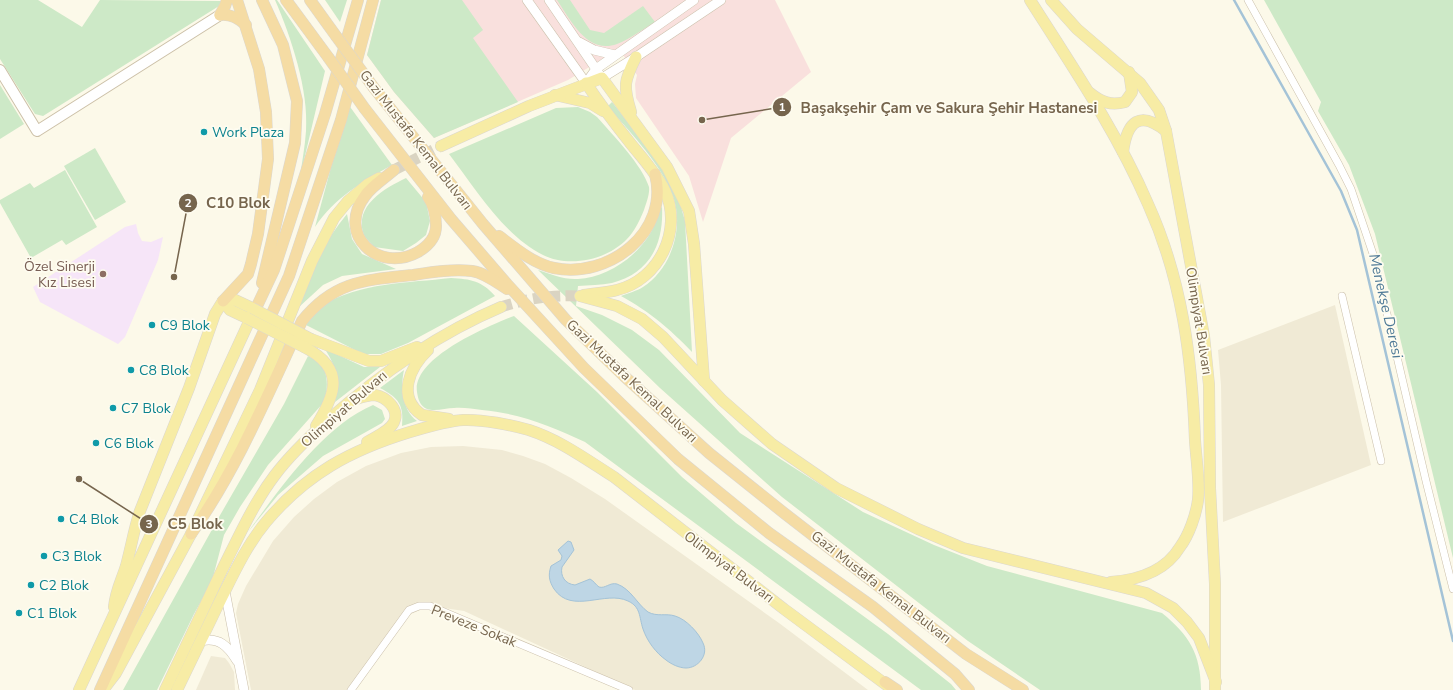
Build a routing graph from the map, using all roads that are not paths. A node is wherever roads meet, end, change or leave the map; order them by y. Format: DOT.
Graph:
graph roads {
  1 [pos="227,0"];
  2 [pos="237,0"];
  3 [pos="262,0"];
  4 [pos="286,0"];
  5 [pos="310,0"];
  6 [pos="358,0"];
  7 [pos="373,0"];
  8 [pos="527,0"];
  9 [pos="549,0"];
  10 [pos="694,0"];
  11 [pos="721,0"];
  12 [pos="1030,0"];
  13 [pos="1051,0"];
  14 [pos="1248,0"];
  15 [pos="220,15"];
  16 [pos="246,25"];
  17 [pos="578,42"];
  18 [pos="615,55"];
  19 [pos="636,57"];
  20 [pos="0,70"];
  21 [pos="1128,71"];
  22 [pos="599,73"];
  23 [pos="586,83"];
  24 [pos="1087,90"];
  25 [pos="555,95"];
  26 [pos="606,112"];
  27 [pos="633,120"];
  28 [pos="1166,131"];
  29 [pos="441,146"];
  30 [pos="1123,152"];
  31 [pos="402,158"];
  32 [pos="394,170"];
  33 [pos="655,174"];
  34 [pos="483,224"];
  35 [pos="1342,296"];
  36 [pos="521,298"];
  37 [pos="223,301"];
  38 [pos="501,307"];
  39 [pos="252,310"];
  40 [pos="444,336"];
  41 [pos="308,343"];
  42 [pos="704,381"];
  43 [pos="348,402"];
  44 [pos="463,420"];
  45 [pos="310,436"];
  46 [pos="348,455"];
  47 [pos="1381,462"];
  48 [pos="190,534"];
  49 [pos="1101,584"];
  50 [pos="1453,589"];
  51 [pos="225,591"];
  52 [pos="113,616"];
  53 [pos="201,641"];
  54 [pos="238,664"];
  55 [pos="889,686"];
  56 [pos="1216,686"];
  57 [pos="79,690"];
  58 [pos="100,690"];
  59 [pos="103,690"];
  60 [pos="165,690"];
  61 [pos="177,690"];
  62 [pos="244,690"];
  63 [pos="351,690"];
  64 [pos="629,690"];
  65 [pos="897,690"];
  66 [pos="969,690"];
  67 [pos="1023,690"];
  1 -- 15 [label="highway"];
  2 -- 16 [label="highway"];
  3 -- 39 [label="highway"];
  4 -- 31 [label="highway, Gazi Mustafa Kemal Bulvarı, bridge"];
  5 -- 34 [label="highway, Gazi Mustafa Kemal Bulvarı, bridge"];
  6 -- 39 [label="highway"];
  7 -- 58 [label="highway"];
  8 -- 23 [label="street"];
  9 -- 17 [label="street"];
  10 -- 18 [label="street"];
  11 -- 19 [label="street"];
  12 -- 24 [label="main road"];
  13 -- 21 [label="main road, Olimpiyat Bulvarı"];
  14 -- 50 [label="street"];
  15 -- 16 [label="highway"];
  15 -- 20 [label="main road"];
  16 -- 37 [label="highway"];
  17 -- 18 [label="street"];
  17 -- 22 [label="street"];
  18 -- 22 [label="street"];
  19 -- 22 [label="street"];
  19 -- 27 [label="main road"];
  21 -- 24 [label="main road"];
  21 -- 28 [label="main road, Olimpiyat Bulvarı"];
  22 -- 23 [label="main road"];
  22 -- 27 [label="main road"];
  23 -- 25 [label="main road"];
  23 -- 26 [label="main road"];
  24 -- 30 [label="main road"];
  25 -- 26 [label="main road"];
  25 -- 29 [label="main road"];
  26 -- 33 [label="main road"];
  27 -- 42 [label="main road"];
  28 -- 30 [label="main road"];
  28 -- 56 [label="main road, Olimpiyat Bulvarı"];
  30 -- 49 [label="main road"];
  31 -- 32 [label="highway"];
  31 -- 36 [label="highway, Gazi Mustafa Kemal Bulvarı"];
  32 -- 48 [label="main road"];
  33 -- 34 [label="highway"];
  33 -- 42 [label="main road"];
  34 -- 67 [label="highway, Gazi Mustafa Kemal Bulvarı"];
  35 -- 47 [label="street"];
  36 -- 48 [label="highway"];
  36 -- 66 [label="highway, Gazi Mustafa Kemal Bulvarı"];
  37 -- 39 [label="main road"];
  37 -- 52 [label="main road"];
  38 -- 40 [label="main road, Olimpiyat Bulvarı"];
  39 -- 41 [label="main road, bridge"];
  39 -- 52 [label="main road"];
  40 -- 41 [label="main road"];
  40 -- 43 [label="main road, Olimpiyat Bulvarı"];
  40 -- 44 [label="main road, Olimpiyat Bulvarı"];
  41 -- 45 [label="main road"];
  42 -- 49 [label="main road"];
  43 -- 45 [label="main road, Olimpiyat Bulvarı"];
  43 -- 46 [label="main road"];
  44 -- 46 [label="main road"];
  44 -- 55 [label="main road, Olimpiyat Bulvarı"];
  45 -- 60 [label="main road, Olimpiyat Bulvarı"];
  46 -- 51 [label="main road"];
  48 -- 59 [label="main road"];
  49 -- 56 [label="main road"];
  51 -- 53 [label="main road"];
  51 -- 54 [label="street"];
  52 -- 57 [label="main road"];
  53 -- 54 [label="street"];
  53 -- 61 [label="main road"];
  54 -- 62 [label="street"];
  55 -- 65 [label="highway"];
  63 -- 64 [label="street, Preveze Sokak"];
}
